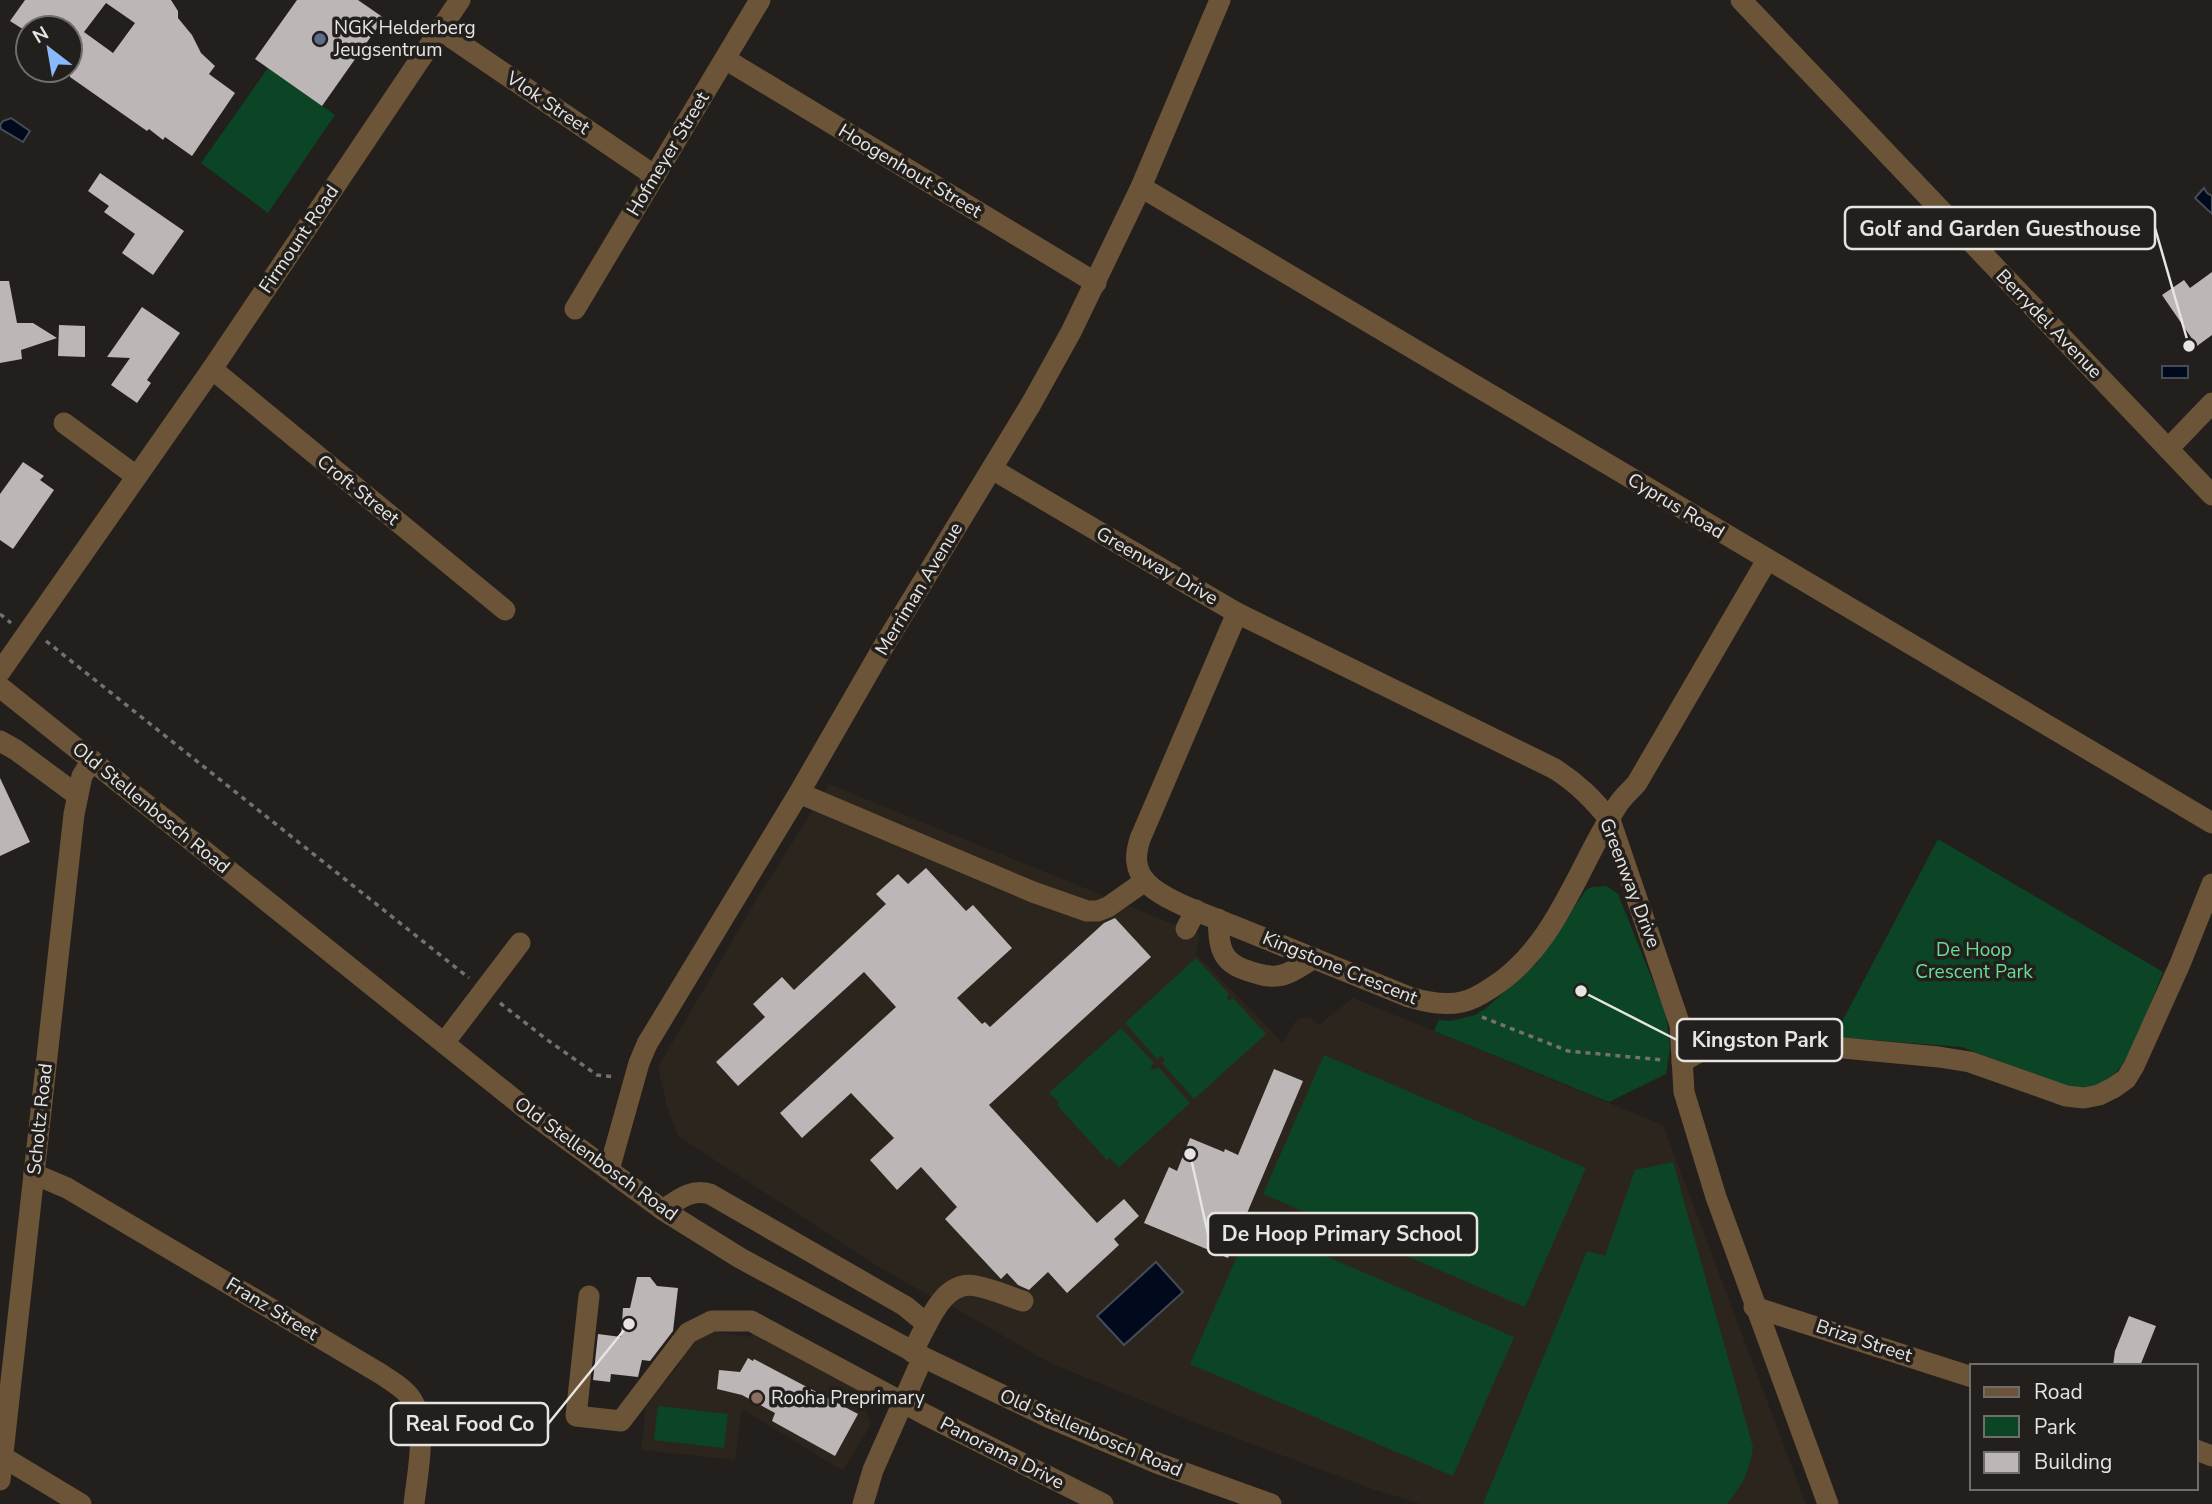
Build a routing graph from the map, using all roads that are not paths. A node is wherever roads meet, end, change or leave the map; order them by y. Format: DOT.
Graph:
graph roads {
  1 [pos="460,0"];
  2 [pos="760,0"];
  3 [pos="1220,0"];
  4 [pos="1741,0"];
  5 [pos="441,28"];
  6 [pos="724,59"];
  7 [pos="655,176"];
  8 [pos="1141,187"];
  9 [pos="1096,283"];
  10 [pos="575,309"];
  11 [pos="212,369"];
  12 [pos="2212,403"];
  13 [pos="64,423"];
  14 [pos="2168,449"];
  15 [pos="992,469"];
  16 [pos="136,476"];
  17 [pos="2212,495"];
  18 [pos="1767,560"];
  19 [pos="505,610"];
  20 [pos="1237,613"];
  21 [pos="0,672"];
  22 [pos="0,687"];
  23 [pos="0,741"];
  24 [pos="92,760"];
  25 [pos="799,793"];
  26 [pos="77,795"];
  27 [pos="1610,820"];
  28 [pos="2212,823"];
  29 [pos="1145,881"];
  30 [pos="2212,884"];
  31 [pos="1218,919"];
  32 [pos="520,943"];
  33 [pos="1314,958"];
  34 [pos="444,1043"];
  35 [pos="1682,1062"];
  36 [pos="609,1170"];
  37 [pos="34,1174"];
  38 [pos="663,1210"];
  39 [pos="589,1296"];
  40 [pos="1023,1301"];
  41 [pos="1754,1307"];
  42 [pos="927,1324"];
  43 [pos="918,1354"];
  44 [pos="1970,1376"];
  45 [pos="903,1403"];
  46 [pos="4,1413"];
  47 [pos="3,1457"];
  48 [pos="0,1480"];
  49 [pos="81,1504"];
  50 [pos="414,1504"];
  51 [pos="863,1504"];
  52 [pos="1103,1504"];
  53 [pos="1271,1504"];
  54 [pos="1828,1504"];
  1 -- 5 [label="street, Firmount Road"];
  2 -- 6 [label="street, Hofmeyer Street"];
  3 -- 8 [label="street, Merriman Avenue"];
  4 -- 14 [label="street, Berrydel Avenue"];
  5 -- 7 [label="street, Vlok Street"];
  5 -- 11 [label="street, Firmount Road"];
  6 -- 7 [label="street, Hofmeyer Street"];
  6 -- 9 [label="street, Hoogenhout Street"];
  7 -- 10 [label="street, Hofmeyer Street"];
  8 -- 9 [label="street, Merriman Avenue"];
  8 -- 18 [label="street, Cyprus Road"];
  9 -- 15 [label="street, Merriman Avenue"];
  11 -- 16 [label="street, Firmount Road"];
  11 -- 19 [label="street, Croft Street"];
  12 -- 14 [label="street"];
  13 -- 16 [label="street"];
  14 -- 17 [label="street, Berrydel Avenue"];
  15 -- 20 [label="street, Greenway Drive"];
  15 -- 25 [label="street, Merriman Avenue"];
  16 -- 21 [label="street, Firmount Road"];
  18 -- 27 [label="street, Kingstone Crescent"];
  18 -- 28 [label="street, Cyprus Road"];
  20 -- 27 [label="street, Greenway Drive"];
  20 -- 29 [label="street"];
  22 -- 24 [label="street, Old Stellenbosch Road"];
  23 -- 26 [label="street"];
  24 -- 26 [label="street, Scholtz Road"];
  24 -- 34 [label="street, Old Stellenbosch Road"];
  25 -- 29 [label="street"];
  25 -- 36 [label="street, Merriman Avenue"];
  26 -- 37 [label="street, Scholtz Road"];
  27 -- 33 [label="street, Kingstone Crescent"];
  27 -- 35 [label="street, Greenway Drive"];
  29 -- 31 [label="street, Kingstone Crescent"];
  30 -- 35 [label="street"];
  31 -- 33 [label="street, Kingstone Crescent"];
  31 -- 33 [label="street"];
  32 -- 34 [label="street"];
  34 -- 36 [label="street, Old Stellenbosch Road"];
  35 -- 41 [label="street, Greenway Drive"];
  36 -- 38 [label="street, Old Stellenbosch Road"];
  37 -- 46 [label="street, Scholtz Road"];
  37 -- 50 [label="street, Franz Street"];
  38 -- 42 [label="street"];
  38 -- 43 [label="street, Old Stellenbosch Road"];
  39 -- 45 [label="street, Panorama Drive"];
  40 -- 42 [label="street"];
  41 -- 44 [label="street, Briza Street"];
  41 -- 54 [label="street, Greenway Drive"];
  42 -- 43 [label="street"];
  43 -- 45 [label="street"];
  43 -- 53 [label="street, Old Stellenbosch Road"];
  45 -- 51 [label="street"];
  45 -- 52 [label="street, Panorama Drive"];
  46 -- 47 [label="street, Scholtz Road"];
  47 -- 48 [label="street, Scholtz Road"];
  47 -- 49 [label="street"];
}
